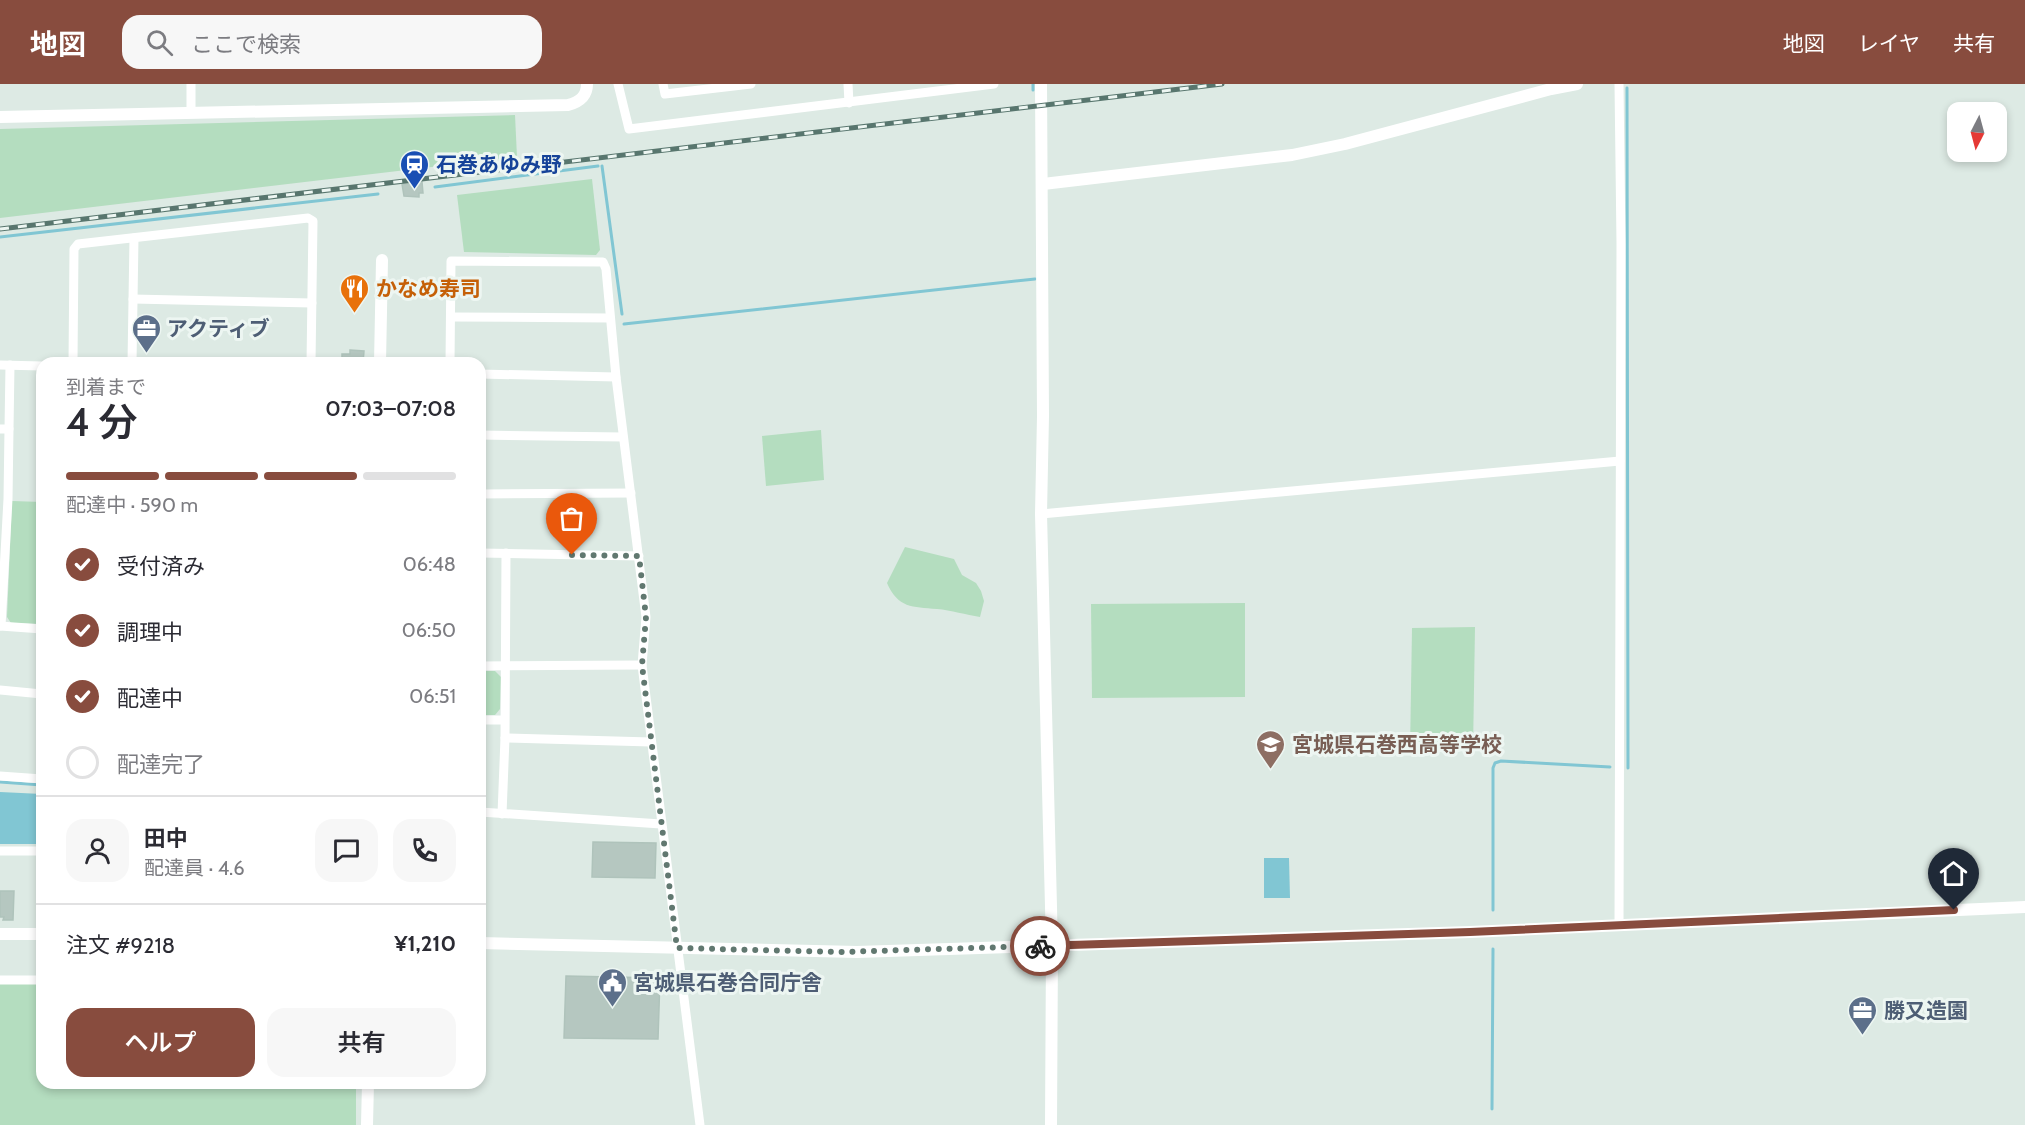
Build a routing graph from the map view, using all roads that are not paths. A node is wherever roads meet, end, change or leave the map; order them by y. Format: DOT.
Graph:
graph roads {
  1 [pos="191,84"];
  2 [pos="587,84"];
  3 [pos="618,84"];
  4 [pos="663,84"];
  5 [pos="751,84"];
  6 [pos="848,84"];
  7 [pos="896,84"];
  8 [pos="994,84"];
  9 [pos="1041,84"];
  10 [pos="1577,84"];
  11 [pos="1618,84"];
  12 [pos="706,86"];
  13 [pos="943,86"];
  14 [pos="896,95"];
  15 [pos="849,103"];
  16 [pos="191,113"];
  17 [pos="0,117"];
  18 [pos="1043,184"];
  19 [pos="134,238"];
  20 [pos="382,260"];
  21 [pos="133,299"];
  22 [pos="312,303"];
  23 [pos="451,316"];
  24 [pos="610,318"];
  25 [pos="73,357"];
  26 [pos="132,357"];
  27 [pos="311,357"];
  28 [pos="380,357"];
  29 [pos="450,357"];
  30 [pos="5,365"];
  31 [pos="36,366"];
  32 [pos="486,374"];
  33 [pos="616,377"];
  34 [pos="4,429"];
  35 [pos="486,435"];
  36 [pos="623,437"];
  37 [pos="1620,461"];
  38 [pos="4,481"];
  39 [pos="631,493"];
  40 [pos="486,494"];
  41 [pos="1041,514"];
  42 [pos="486,553"];
  43 [pos="506,553"];
  44 [pos="639,556"];
  45 [pos="0,626"];
  46 [pos="36,629"];
  47 [pos="642,665"];
  48 [pos="486,666"];
  49 [pos="505,666"];
  50 [pos="0,690"];
  51 [pos="36,693"];
  52 [pos="486,720"];
  53 [pos="504,720"];
  54 [pos="505,738"];
  55 [pos="651,742"];
  56 [pos="0,776"];
  57 [pos="36,779"];
  58 [pos="486,813"];
  59 [pos="502,814"];
  60 [pos="661,824"];
  61 [pos="0,851"];
  62 [pos="36,851"];
  63 [pos="2025,907"];
  64 [pos="1619,925"];
  65 [pos="0,934"];
  66 [pos="36,934"];
  67 [pos="486,943"];
  68 [pos="1052,946"];
  69 [pos="677,948"];
  70 [pos="0,980"];
  71 [pos="36,980"];
  72 [pos="368,1089"];
  73 [pos="367,1125"];
  74 [pos="700,1125"];
  75 [pos="1051,1125"];
  1 -- 16 [label="street"];
  2 -- 16 [label="street"];
  3 -- 15 [label="street"];
  4 -- 12 [label="street"];
  5 -- 12 [label="street"];
  6 -- 15 [label="street"];
  7 -- 14 [label="street"];
  8 -- 13 [label="street"];
  9 -- 18 [label="street"];
  10 -- 18 [label="street"];
  11 -- 37 [label="street"];
  13 -- 14 [label="street"];
  14 -- 15 [label="street"];
  16 -- 17 [label="street"];
  18 -- 41 [label="street"];
  19 -- 21 [label="street"];
  19 -- 22 [label="street"];
  19 -- 25 [label="street"];
  20 -- 28 [label="street"];
  21 -- 22 [label="street"];
  21 -- 26 [label="street"];
  22 -- 27 [label="street"];
  23 -- 24 [label="street"];
  23 -- 24 [label="street"];
  23 -- 29 [label="street"];
  24 -- 33 [label="street"];
  30 -- 31 [label="street"];
  30 -- 34 [label="street"];
  32 -- 33 [label="street"];
  33 -- 36 [label="street"];
  34 -- 38 [label="street"];
  35 -- 36 [label="street"];
  36 -- 39 [label="street"];
  37 -- 41 [label="street"];
  37 -- 64 [label="street"];
  38 -- 45 [label="street"];
  39 -- 40 [label="street"];
  39 -- 44 [label="street"];
  41 -- 68 [label="street"];
  42 -- 43 [label="street"];
  43 -- 44 [label="street"];
  43 -- 49 [label="street"];
  44 -- 47 [label="street"];
  45 -- 46 [label="street"];
  47 -- 49 [label="street"];
  47 -- 55 [label="street"];
  48 -- 49 [label="street"];
  49 -- 53 [label="street"];
  50 -- 51 [label="street"];
  52 -- 53 [label="street"];
  53 -- 54 [label="street"];
  54 -- 55 [label="street"];
  54 -- 59 [label="street"];
  55 -- 60 [label="street"];
  56 -- 57 [label="street"];
  58 -- 59 [label="street"];
  59 -- 60 [label="street"];
  60 -- 69 [label="street"];
  61 -- 62 [label="street"];
  63 -- 64 [label="street"];
  64 -- 68 [label="street"];
  65 -- 66 [label="street"];
  67 -- 69 [label="street"];
  68 -- 69 [label="street"];
  68 -- 75 [label="street"];
  69 -- 74 [label="street"];
  70 -- 71 [label="street"];
  72 -- 73 [label="street"];
}
